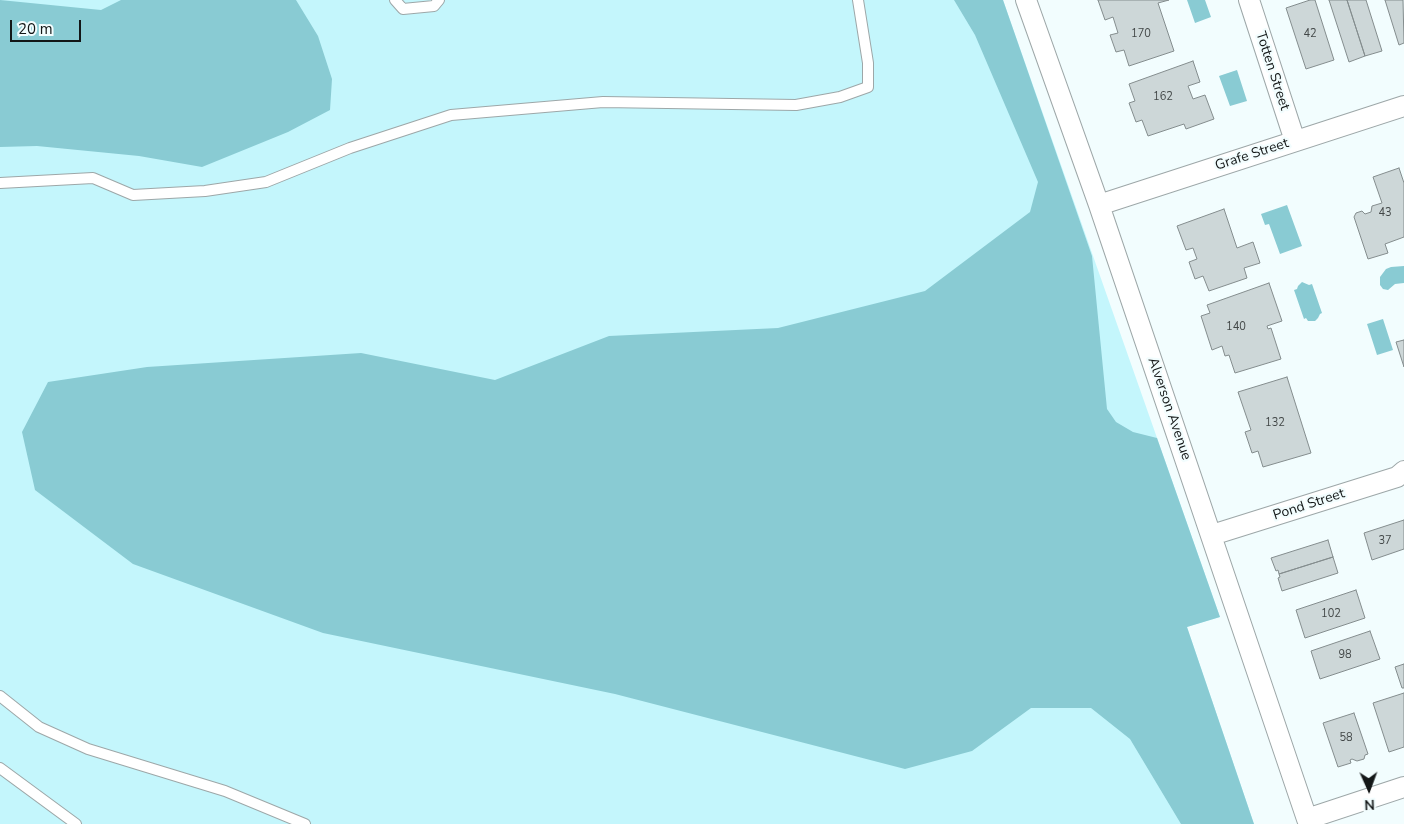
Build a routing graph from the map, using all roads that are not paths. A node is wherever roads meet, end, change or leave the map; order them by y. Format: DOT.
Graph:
graph roads {
  1 [pos="395,0"];
  2 [pos="439,0"];
  3 [pos="858,0"];
  4 [pos="1026,0"];
  5 [pos="1250,0"];
  6 [pos="1404,106"];
  7 [pos="1295,141"];
  8 [pos="0,183"];
  9 [pos="1099,205"];
  10 [pos="1404,471"];
  11 [pos="1212,535"];
  12 [pos="0,696"];
  13 [pos="0,768"];
  14 [pos="1404,787"];
  15 [pos="76,824"];
  16 [pos="305,824"];
  1 -- 2 [label="lane"];
  3 -- 8 [label="lane"];
  4 -- 9 [label="street, Alverson Avenue"];
  5 -- 7 [label="street, Totten Street"];
  6 -- 7 [label="street, Grafe Street"];
  7 -- 9 [label="street, Grafe Street"];
  9 -- 11 [label="street, Alverson Avenue"];
  10 -- 11 [label="street, Pond Street"];
  11 -- 14 [label="street, Alverson Avenue"];
  12 -- 16 [label="lane"];
  13 -- 15 [label="lane"];
}
